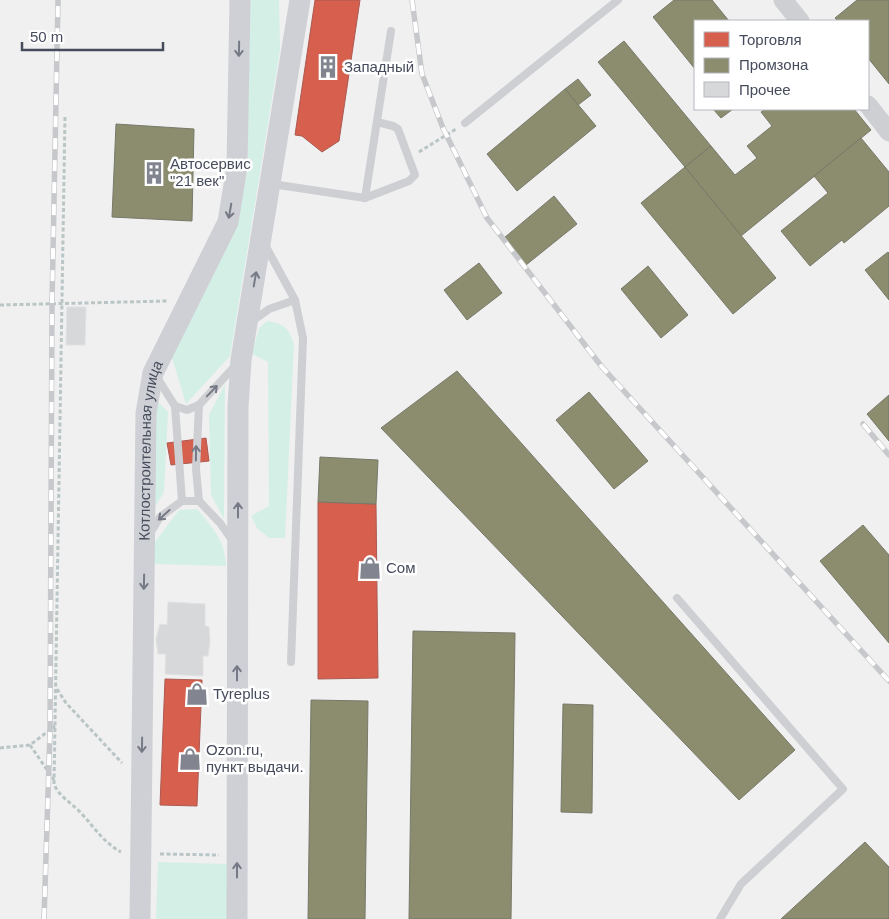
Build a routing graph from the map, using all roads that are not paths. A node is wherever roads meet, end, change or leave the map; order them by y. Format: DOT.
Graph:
graph roads {
  1 [pos="240,0"];
  2 [pos="300,0"];
  3 [pos="618,0"];
  4 [pos="782,0"];
  5 [pos="799,20"];
  6 [pos="391,32"];
  7 [pos="869,106"];
  8 [pos="377,122"];
  9 [pos="465,123"];
  10 [pos="889,132"];
  11 [pos="270,183"];
  12 [pos="365,198"];
  13 [pos="261,239"];
  14 [pos="295,300"];
  15 [pos="247,325"];
  16 [pos="241,360"];
  17 [pos="153,373"];
  18 [pos="199,404"];
  19 [pos="175,406"];
  20 [pos="198,500"];
  21 [pos="182,501"];
  22 [pos="144,542"];
  23 [pos="238,548"];
  24 [pos="677,598"];
  25 [pos="291,662"];
  26 [pos="140,919"];
  27 [pos="236,919"];
  28 [pos="720,919"];
  1 -- 17 [label="main road, Котлостроительная улица, one-way"];
  2 -- 11 [label="main road"];
  3 -- 9 [label="lane"];
  4 -- 5 [label="street"];
  6 -- 8 [label="lane"];
  7 -- 10 [label="street"];
  8 -- 12 [label="lane"];
  8 -- 12 [label="lane"];
  11 -- 12 [label="lane"];
  11 -- 13 [label="main road"];
  13 -- 14 [label="lane"];
  15 -- 13 [label="main road, one-way"];
  14 -- 15 [label="lane"];
  14 -- 25 [label="lane"];
  15 -- 16 [label="main road"];
  18 -- 16 [label="lane, one-way"];
  23 -- 16 [label="main road, one-way"];
  17 -- 19 [label="lane"];
  17 -- 22 [label="main road, Котлостроительная улица"];
  18 -- 19 [label="lane"];
  20 -- 18 [label="lane, one-way"];
  19 -- 21 [label="lane"];
  20 -- 21 [label="lane"];
  20 -- 23 [label="lane"];
  21 -- 22 [label="lane, one-way"];
  22 -- 26 [label="main road, Котлостроительная улица, one-way"];
  27 -- 23 [label="main road, one-way"];
  24 -- 28 [label="lane"];
}
